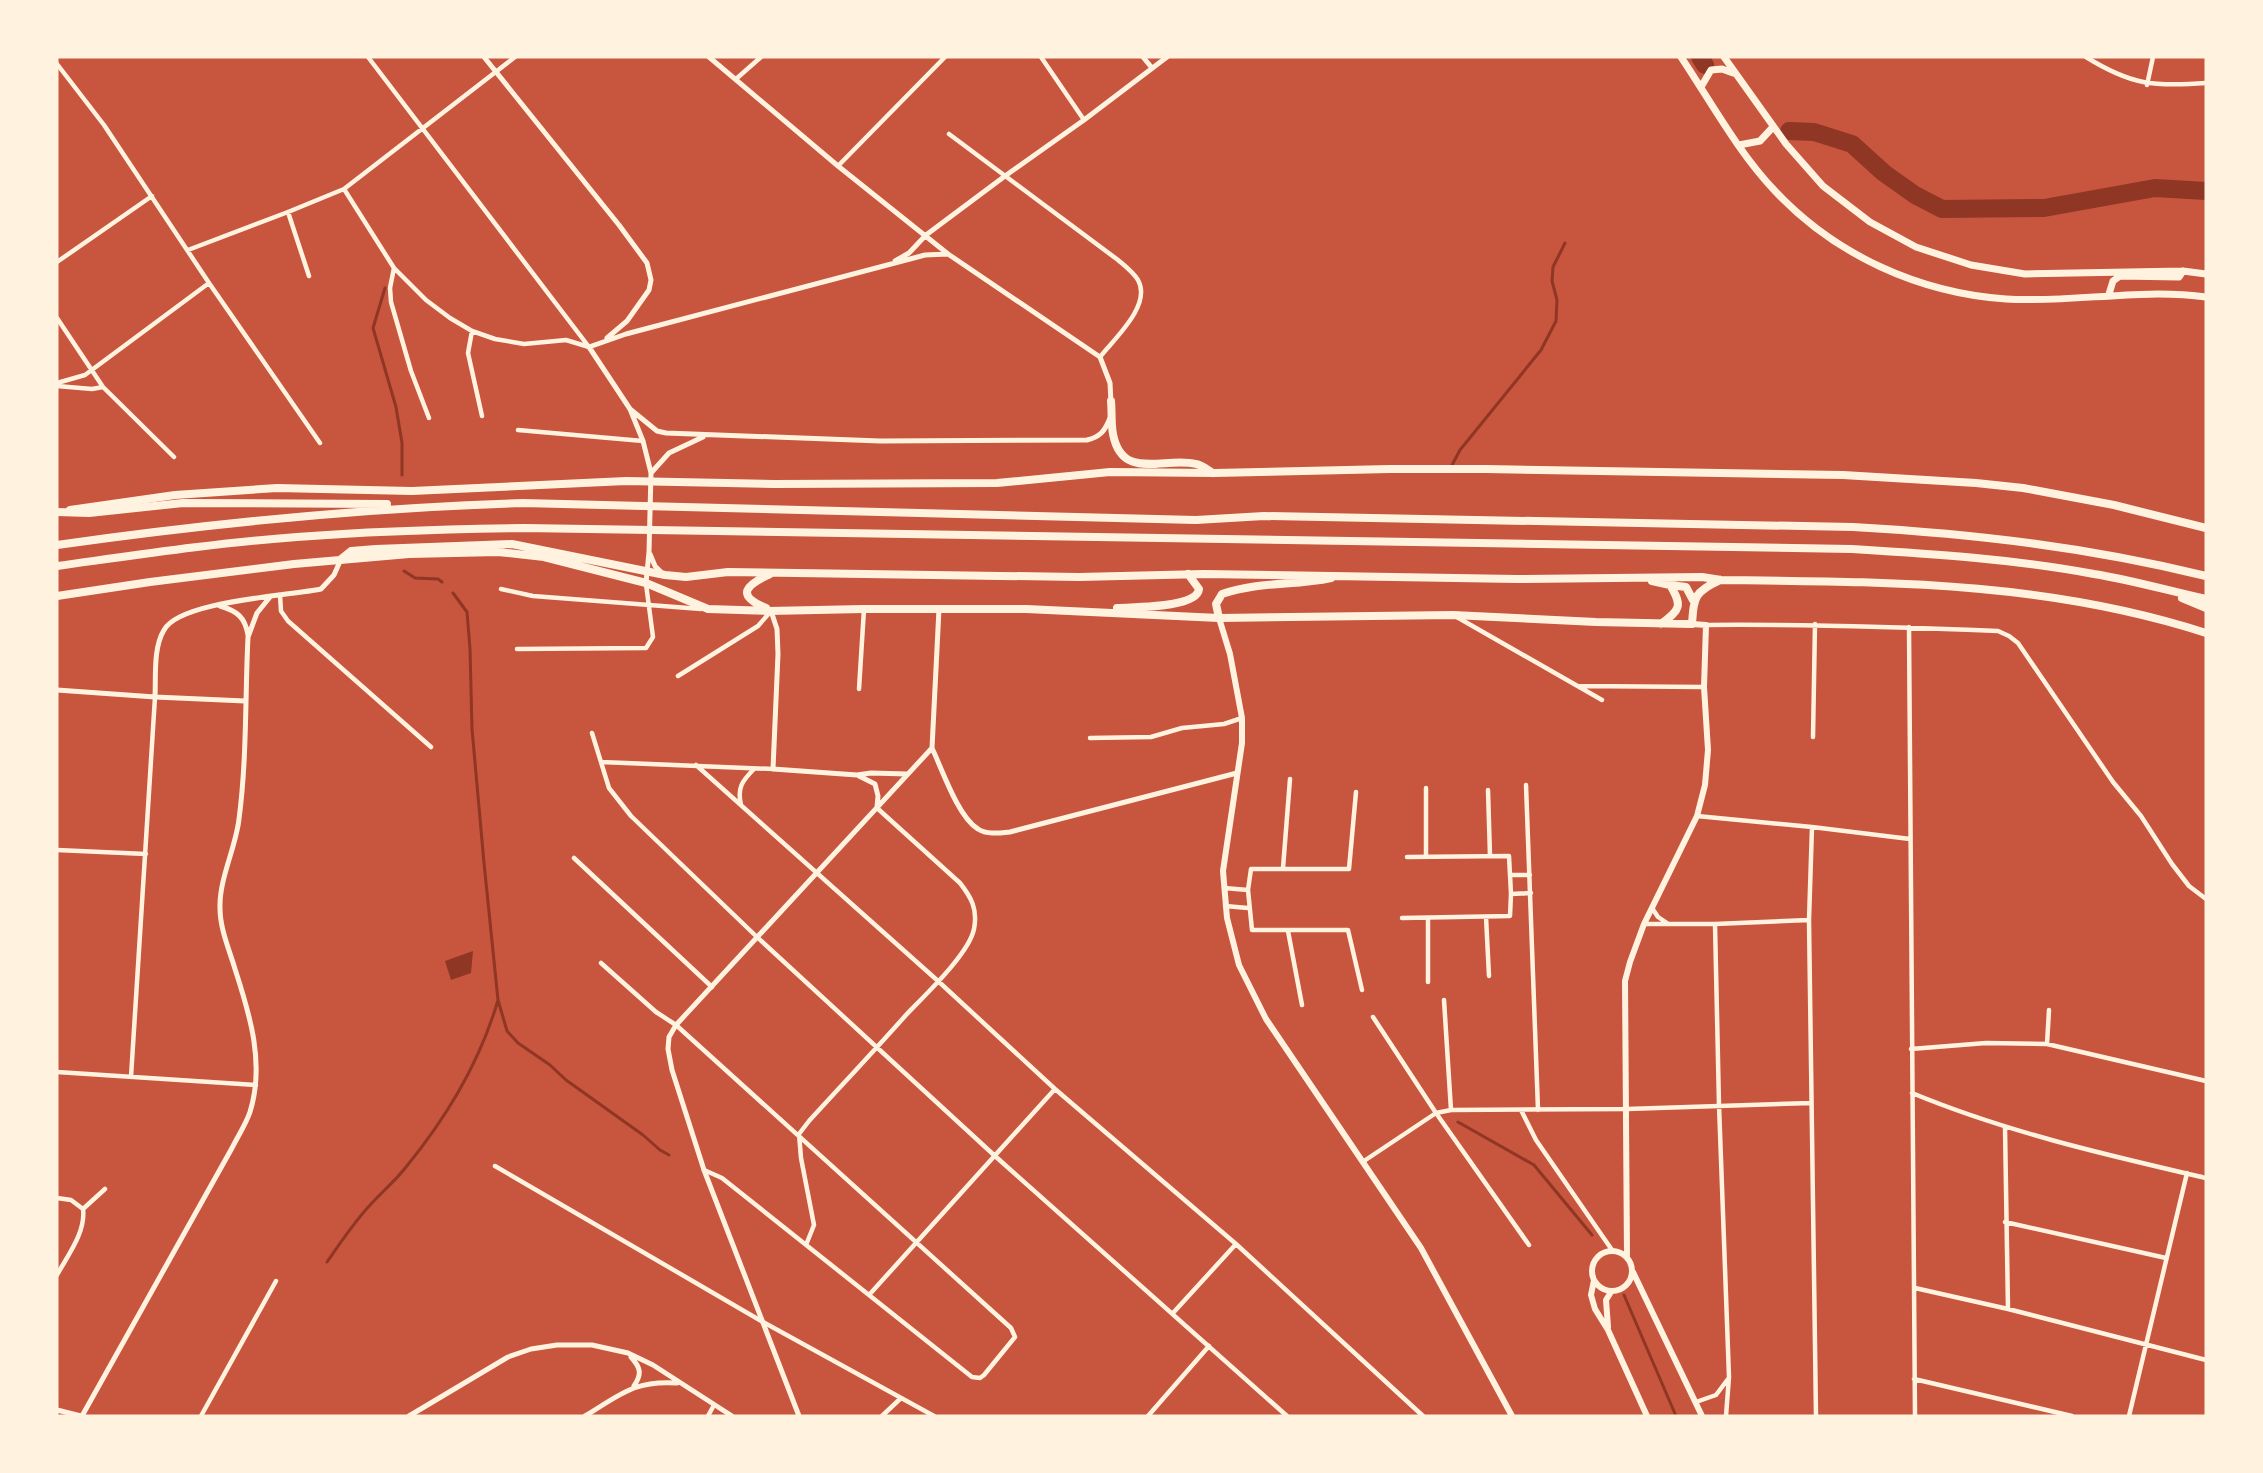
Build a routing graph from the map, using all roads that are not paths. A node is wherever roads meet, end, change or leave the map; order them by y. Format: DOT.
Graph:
graph roads {
  1 [pos="368,57"];
  2 [pos="484,57"];
  3 [pos="515,57"];
  4 [pos="709,57"];
  5 [pos="761,57"];
  6 [pos="945,57"];
  7 [pos="1041,57"];
  8 [pos="1143,57"];
  9 [pos="1167,57"];
  10 [pos="1681,57"];
  11 [pos="1724,57"];
  12 [pos="2086,57"];
  13 [pos="2153,57"];
  14 [pos="57,64"];
  15 [pos="1152,68"];
  16 [pos="496,72"];
  17 [pos="1735,74"];
  18 [pos="736,79"];
  19 [pos="2206,83"];
  20 [pos="2147,85"];
  21 [pos="1701,87"];
  22 [pos="1084,120"];
  23 [pos="1773,127"];
  24 [pos="423,128"];
  25 [pos="949,134"];
  26 [pos="1739,145"];
  27 [pos="838,166"];
  28 [pos="1005,176"];
  29 [pos="344,189"];
  30 [pos="152,196"];
  31 [pos="288,212"];
  32 [pos="926,235"];
  33 [pos="188,250"];
  34 [pos="948,254"];
  35 [pos="57,262"];
  36 [pos="890,265"];
  37 [pos="394,268"];
  38 [pos="2184,271"];
  39 [pos="2206,274"];
  40 [pos="309,276"];
  41 [pos="209,283"];
  42 [pos="2109,294"];
  43 [pos="2206,297"];
  44 [pos="57,318"];
  45 [pos="472,331"];
  46 [pos="605,340"];
  47 [pos="589,347"];
  48 [pos="1100,357"];
  49 [pos="92,369"];
  50 [pos="57,385"];
  51 [pos="103,387"];
  52 [pos="1111,401"];
  53 [pos="630,409"];
  54 [pos="482,416"];
  55 [pos="429,418"];
  56 [pos="518,430"];
  57 [pos="707,436"];
  58 [pos="642,441"];
  59 [pos="320,443"];
  60 [pos="174,457"];
  61 [pos="1214,473"];
  62 [pos="651,474"];
  63 [pos="426,506"];
  64 [pos="57,512"];
  65 [pos="2206,530"];
  66 [pos="57,545"];
  67 [pos="649,552"];
  68 [pos="341,559"];
  69 [pos="57,566"];
  70 [pos="646,572"];
  71 [pos="771,574"];
  72 [pos="1188,574"];
  73 [pos="664,575"];
  74 [pos="2206,576"];
  75 [pos="1338,577"];
  76 [pos="1627,578"];
  77 [pos="1721,580"];
  78 [pos="646,583"];
  79 [pos="1670,585"];
  80 [pos="501,589"];
  81 [pos="2159,589"];
  82 [pos="280,595"];
  83 [pos="57,597"];
  84 [pos="270,597"];
  85 [pos="2206,599"];
  86 [pos="1694,600"];
  87 [pos="216,605"];
  88 [pos="650,606"];
  89 [pos="2206,608"];
  90 [pos="708,609"];
  91 [pos="864,609"];
  92 [pos="939,609"];
  93 [pos="771,611"];
  94 [pos="1086,611"];
  95 [pos="1453,615"];
  96 [pos="1219,618"];
  97 [pos="1661,624"];
  98 [pos="1692,624"];
  99 [pos="1815,624"];
  100 [pos="1706,625"];
  101 [pos="1909,627"];
  102 [pos="2206,633"];
  103 [pos="248,637"];
  104 [pos="517,649"];
  105 [pos="678,676"];
  106 [pos="1577,686"];
  107 [pos="1704,687"];
  108 [pos="859,689"];
  109 [pos="57,690"];
  110 [pos="155,697"];
  111 [pos="1602,700"];
  112 [pos="245,701"];
  113 [pos="1242,718"];
  114 [pos="592,733"];
  115 [pos="1813,736"];
  116 [pos="1090,738"];
  117 [pos="431,747"];
  118 [pos="932,748"];
  119 [pos="601,762"];
  120 [pos="696,765"];
  121 [pos="754,769"];
  122 [pos="773,769"];
  123 [pos="1237,773"];
  124 [pos="907,774"];
  125 [pos="857,775"];
  126 [pos="1290,779"];
  127 [pos="1526,785"];
  128 [pos="1426,788"];
  129 [pos="1488,790"];
  130 [pos="1356,792"];
  131 [pos="741,805"];
  132 [pos="877,808"];
  133 [pos="1697,816"];
  134 [pos="1812,826"];
  135 [pos="1910,839"];
  136 [pos="57,850"];
  137 [pos="146,854"];
  138 [pos="1426,856"];
  139 [pos="1490,856"];
  140 [pos="1407,857"];
  141 [pos="574,858"];
  142 [pos="1283,868"];
  143 [pos="817,872"];
  144 [pos="1511,875"];
  145 [pos="1530,875"];
  146 [pos="1223,888"];
  147 [pos="1248,890"];
  148 [pos="1531,893"];
  149 [pos="1511,894"];
  150 [pos="2206,899"];
  151 [pos="1225,906"];
  152 [pos="1652,908"];
  153 [pos="1248,909"];
  154 [pos="1486,917"];
  155 [pos="1402,918"];
  156 [pos="1428,918"];
  157 [pos="1809,920"];
  158 [pos="1644,924"];
  159 [pos="1670,924"];
  160 [pos="1716,924"];
  161 [pos="1288,931"];
  162 [pos="758,938"];
  163 [pos="602,963"];
  164 [pos="1489,976"];
  165 [pos="938,981"];
  166 [pos="1428,982"];
  167 [pos="712,987"];
  168 [pos="1362,990"];
  169 [pos="1444,1000"];
  170 [pos="1302,1005"];
  171 [pos="2049,1010"];
  172 [pos="1373,1017"];
  173 [pos="676,1025"];
  174 [pos="2047,1044"];
  175 [pos="877,1047"];
  176 [pos="1911,1049"];
  177 [pos="57,1072"];
  178 [pos="131,1077"];
  179 [pos="2206,1081"];
  180 [pos="256,1085"];
  181 [pos="1055,1089"];
  182 [pos="1912,1093"];
  183 [pos="1811,1103"];
  184 [pos="1719,1105"];
  185 [pos="1627,1109"];
  186 [pos="1451,1110"];
  187 [pos="1521,1110"];
  188 [pos="1538,1110"];
  189 [pos="1436,1113"];
  190 [pos="2005,1127"];
  191 [pos="799,1134"];
  192 [pos="995,1156"];
  193 [pos="1364,1161"];
  194 [pos="495,1166"];
  195 [pos="704,1170"];
  196 [pos="2187,1173"];
  197 [pos="2206,1178"];
  198 [pos="105,1189"];
  199 [pos="57,1198"];
  200 [pos="83,1209"];
  201 [pos="2005,1222"];
  202 [pos="916,1242"];
  203 [pos="1236,1244"];
  204 [pos="806,1245"];
  205 [pos="1530,1245"];
  206 [pos="1612,1250"];
  207 [pos="1627,1256"];
  208 [pos="2166,1258"];
  209 [pos="1633,1272"];
  210 [pos="57,1275"];
  211 [pos="1594,1280"];
  212 [pos="276,1281"];
  213 [pos="1915,1288"];
  214 [pos="1611,1292"];
  215 [pos="869,1295"];
  216 [pos="2007,1310"];
  217 [pos="1173,1313"];
  218 [pos="763,1322"];
  219 [pos="1608,1330"];
  220 [pos="2146,1344"];
  221 [pos="1209,1346"];
  222 [pos="628,1353"];
  223 [pos="2206,1360"];
  224 [pos="1729,1377"];
  225 [pos="1914,1379"];
  226 [pos="678,1383"];
  227 [pos="634,1386"];
  228 [pos="901,1398"];
  229 [pos="1696,1402"];
  230 [pos="714,1405"];
  231 [pos="57,1410"];
  232 [pos="82,1416"];
  233 [pos="201,1416"];
  234 [pos="409,1416"];
  235 [pos="585,1416"];
  236 [pos="708,1416"];
  237 [pos="732,1416"];
  238 [pos="799,1416"];
  239 [pos="882,1416"];
  240 [pos="934,1416"];
  241 [pos="1148,1416"];
  242 [pos="1287,1416"];
  243 [pos="1423,1416"];
  244 [pos="1512,1416"];
  245 [pos="1647,1416"];
  246 [pos="1702,1416"];
  247 [pos="1726,1416"];
  248 [pos="1816,1416"];
  249 [pos="1915,1416"];
  250 [pos="2072,1416"];
  251 [pos="2129,1416"];
  1 -- 24 [label="street"];
  2 -- 16 [label="street"];
  3 -- 16 [label="street"];
  4 -- 18 [label="street"];
  5 -- 18 [label="street"];
  6 -- 27 [label="street"];
  7 -- 22 [label="street"];
  8 -- 15 [label="street"];
  9 -- 15 [label="street"];
  10 -- 21 [label="main road"];
  11 -- 17 [label="main road"];
  12 -- 20 [label="street"];
  13 -- 20 [label="street"];
  14 -- 30 [label="street"];
  15 -- 22 [label="street"];
  16 -- 24 [label="street"];
  16 -- 46 [label="street"];
  17 -- 21 [label="main road"];
  17 -- 23 [label="main road"];
  18 -- 27 [label="street"];
  19 -- 20 [label="street"];
  21 -- 26 [label="main road"];
  22 -- 28 [label="street"];
  23 -- 26 [label="main road"];
  23 -- 38 [label="main road"];
  24 -- 29 [label="street"];
  24 -- 47 [label="street"];
  25 -- 28 [label="street"];
  26 -- 42 [label="main road"];
  27 -- 32 [label="street"];
  28 -- 32 [label="street"];
  28 -- 48 [label="street"];
  29 -- 31 [label="street"];
  29 -- 37 [label="street"];
  30 -- 33 [label="street"];
  30 -- 35 [label="street"];
  31 -- 33 [label="street"];
  31 -- 40 [label="street"];
  32 -- 34 [label="street"];
  32 -- 36 [label="street"];
  33 -- 41 [label="street"];
  34 -- 36 [label="street"];
  34 -- 48 [label="street"];
  36 -- 46 [label="street"];
  37 -- 45 [label="street"];
  37 -- 55 [label="street"];
  38 -- 39 [label="main road"];
  38 -- 42 [label="main road"];
  41 -- 49 [label="street"];
  41 -- 59 [label="street"];
  42 -- 43 [label="main road"];
  44 -- 49 [label="street"];
  45 -- 47 [label="street"];
  45 -- 54 [label="street"];
  46 -- 47 [label="street"];
  47 -- 53 [label="street"];
  48 -- 52 [label="street"];
  49 -- 50 [label="street"];
  49 -- 51 [label="street"];
  50 -- 51 [label="street"];
  51 -- 60 [label="street"];
  52 -- 57 [label="street"];
  52 -- 61 [label="highway"];
  53 -- 57 [label="street"];
  53 -- 58 [label="street"];
  56 -- 58 [label="street"];
  57 -- 62 [label="street"];
  58 -- 62 [label="street"];
  61 -- 64 [label="highway"];
  61 -- 65 [label="highway"];
  62 -- 67 [label="street"];
  63 -- 64 [label="highway"];
  63 -- 66 [label="highway"];
  63 -- 74 [label="highway"];
  67 -- 70 [label="street"];
  67 -- 73 [label="street"];
  68 -- 70 [label="highway"];
  68 -- 78 [label="highway"];
  68 -- 82 [label="street"];
  68 -- 83 [label="highway"];
  69 -- 81 [label="highway"];
  70 -- 73 [label="highway"];
  70 -- 78 [label="street"];
  71 -- 72 [label="highway"];
  71 -- 73 [label="highway"];
  71 -- 93 [label="highway"];
  72 -- 75 [label="highway"];
  72 -- 94 [label="highway"];
  75 -- 76 [label="highway"];
  75 -- 96 [label="highway"];
  76 -- 77 [label="highway"];
  76 -- 79 [label="highway"];
  77 -- 86 [label="highway"];
  77 -- 102 [label="highway"];
  78 -- 88 [label="street"];
  78 -- 90 [label="highway"];
  79 -- 86 [label="highway"];
  79 -- 97 [label="highway"];
  80 -- 88 [label="street"];
  81 -- 85 [label="highway"];
  81 -- 89 [label="highway"];
  82 -- 84 [label="street"];
  82 -- 117 [label="street"];
  84 -- 87 [label="street"];
  84 -- 103 [label="street"];
  86 -- 98 [label="highway"];
  87 -- 103 [label="street"];
  87 -- 110 [label="street"];
  88 -- 90 [label="street"];
  88 -- 104 [label="street"];
  90 -- 93 [label="highway"];
  91 -- 92 [label="highway"];
  91 -- 93 [label="highway"];
  91 -- 108 [label="street"];
  92 -- 94 [label="highway"];
  92 -- 118 [label="street"];
  93 -- 105 [label="street"];
  93 -- 122 [label="street"];
  94 -- 96 [label="highway"];
  95 -- 96 [label="highway"];
  95 -- 97 [label="highway"];
  95 -- 106 [label="street"];
  96 -- 113 [label="main road"];
  97 -- 98 [label="highway"];
  98 -- 100 [label="main road"];
  99 -- 100 [label="street"];
  99 -- 101 [label="street"];
  99 -- 115 [label="street"];
  100 -- 107 [label="main road"];
  101 -- 135 [label="street"];
  101 -- 150 [label="street"];
  103 -- 112 [label="street"];
  106 -- 107 [label="street"];
  106 -- 111 [label="street"];
  107 -- 133 [label="main road"];
  109 -- 110 [label="street"];
  110 -- 112 [label="street"];
  110 -- 137 [label="street"];
  112 -- 180 [label="street"];
  113 -- 116 [label="street"];
  113 -- 123 [label="main road"];
  114 -- 119 [label="street"];
  118 -- 123 [label="street"];
  118 -- 124 [label="street"];
  119 -- 120 [label="street"];
  119 -- 162 [label="street"];
  120 -- 121 [label="street"];
  120 -- 131 [label="street"];
  121 -- 122 [label="street"];
  121 -- 131 [label="street"];
  122 -- 125 [label="street"];
  123 -- 146 [label="main road"];
  124 -- 125 [label="street"];
  124 -- 132 [label="street"];
  125 -- 132 [label="street"];
  126 -- 142 [label="street"];
  127 -- 145 [label="street"];
  128 -- 138 [label="street"];
  129 -- 139 [label="street"];
  130 -- 142 [label="street"];
  131 -- 143 [label="street"];
  132 -- 143 [label="street"];
  132 -- 165 [label="street"];
  133 -- 134 [label="street"];
  133 -- 152 [label="main road"];
  134 -- 135 [label="street"];
  134 -- 157 [label="street"];
  135 -- 176 [label="street"];
  136 -- 137 [label="street"];
  137 -- 178 [label="street"];
  138 -- 139 [label="street"];
  138 -- 140 [label="street"];
  139 -- 144 [label="street"];
  141 -- 167 [label="street"];
  142 -- 147 [label="street"];
  143 -- 162 [label="street"];
  143 -- 165 [label="street"];
  144 -- 145 [label="street"];
  144 -- 149 [label="street"];
  145 -- 148 [label="street"];
  146 -- 147 [label="street"];
  146 -- 151 [label="main road"];
  147 -- 153 [label="street"];
  148 -- 149 [label="street"];
  148 -- 188 [label="street"];
  149 -- 154 [label="street"];
  151 -- 153 [label="street"];
  151 -- 193 [label="main road"];
  152 -- 158 [label="main road"];
  152 -- 159 [label="street"];
  153 -- 161 [label="street"];
  154 -- 156 [label="street"];
  154 -- 164 [label="street"];
  155 -- 156 [label="street"];
  156 -- 166 [label="street"];
  157 -- 160 [label="street"];
  157 -- 183 [label="street"];
  158 -- 159 [label="street"];
  158 -- 185 [label="main road"];
  159 -- 160 [label="street"];
  160 -- 184 [label="street"];
  161 -- 168 [label="street"];
  161 -- 170 [label="street"];
  162 -- 167 [label="street"];
  162 -- 175 [label="street"];
  163 -- 173 [label="street"];
  165 -- 175 [label="street"];
  165 -- 181 [label="street"];
  167 -- 173 [label="street"];
  169 -- 186 [label="street"];
  171 -- 174 [label="street"];
  172 -- 189 [label="street"];
  173 -- 191 [label="street"];
  173 -- 195 [label="street"];
  174 -- 176 [label="street"];
  174 -- 179 [label="street"];
  175 -- 191 [label="street"];
  175 -- 192 [label="street"];
  176 -- 182 [label="street"];
  177 -- 178 [label="street"];
  178 -- 180 [label="street"];
  180 -- 232 [label="street"];
  181 -- 192 [label="street"];
  181 -- 203 [label="street"];
  182 -- 190 [label="street"];
  182 -- 213 [label="street"];
  183 -- 184 [label="street"];
  183 -- 248 [label="street"];
  184 -- 185 [label="street"];
  184 -- 224 [label="street"];
  185 -- 188 [label="street"];
  185 -- 207 [label="main road"];
  186 -- 187 [label="street"];
  186 -- 189 [label="street"];
  187 -- 188 [label="street"];
  187 -- 206 [label="street"];
  189 -- 193 [label="street"];
  189 -- 205 [label="street"];
  190 -- 196 [label="street"];
  190 -- 201 [label="street"];
  191 -- 202 [label="street"];
  191 -- 204 [label="street"];
  192 -- 202 [label="street"];
  192 -- 217 [label="street"];
  193 -- 244 [label="main road"];
  194 -- 218 [label="street"];
  195 -- 204 [label="street"];
  195 -- 218 [label="street"];
  196 -- 197 [label="street"];
  196 -- 208 [label="street"];
  198 -- 200 [label="street"];
  199 -- 200 [label="street"];
  200 -- 210 [label="street"];
  201 -- 208 [label="street"];
  201 -- 216 [label="street"];
  202 -- 215 [label="street"];
  202 -- 215 [label="street"];
  203 -- 217 [label="street"];
  203 -- 243 [label="street"];
  204 -- 215 [label="street"];
  206 -- 207 [label="main road"];
  206 -- 211 [label="main road"];
  207 -- 209 [label="main road"];
  208 -- 220 [label="street"];
  209 -- 214 [label="main road"];
  209 -- 229 [label="main road"];
  211 -- 214 [label="main road"];
  211 -- 219 [label="main road"];
  212 -- 233 [label="street"];
  213 -- 216 [label="street"];
  213 -- 225 [label="street"];
  214 -- 219 [label="main road"];
  216 -- 220 [label="street"];
  217 -- 221 [label="street"];
  218 -- 228 [label="street"];
  218 -- 238 [label="street"];
  219 -- 245 [label="main road"];
  220 -- 223 [label="street"];
  220 -- 251 [label="street"];
  221 -- 241 [label="street"];
  221 -- 242 [label="street"];
  222 -- 226 [label="street"];
  222 -- 227 [label="street"];
  222 -- 234 [label="street"];
  224 -- 229 [label="street"];
  224 -- 247 [label="street"];
  225 -- 249 [label="street"];
  225 -- 250 [label="street"];
  226 -- 227 [label="street"];
  226 -- 230 [label="street"];
  227 -- 235 [label="street"];
  228 -- 239 [label="street"];
  228 -- 240 [label="street"];
  229 -- 246 [label="main road"];
  230 -- 236 [label="street"];
  230 -- 237 [label="street"];
  231 -- 232 [label="street"];
}
